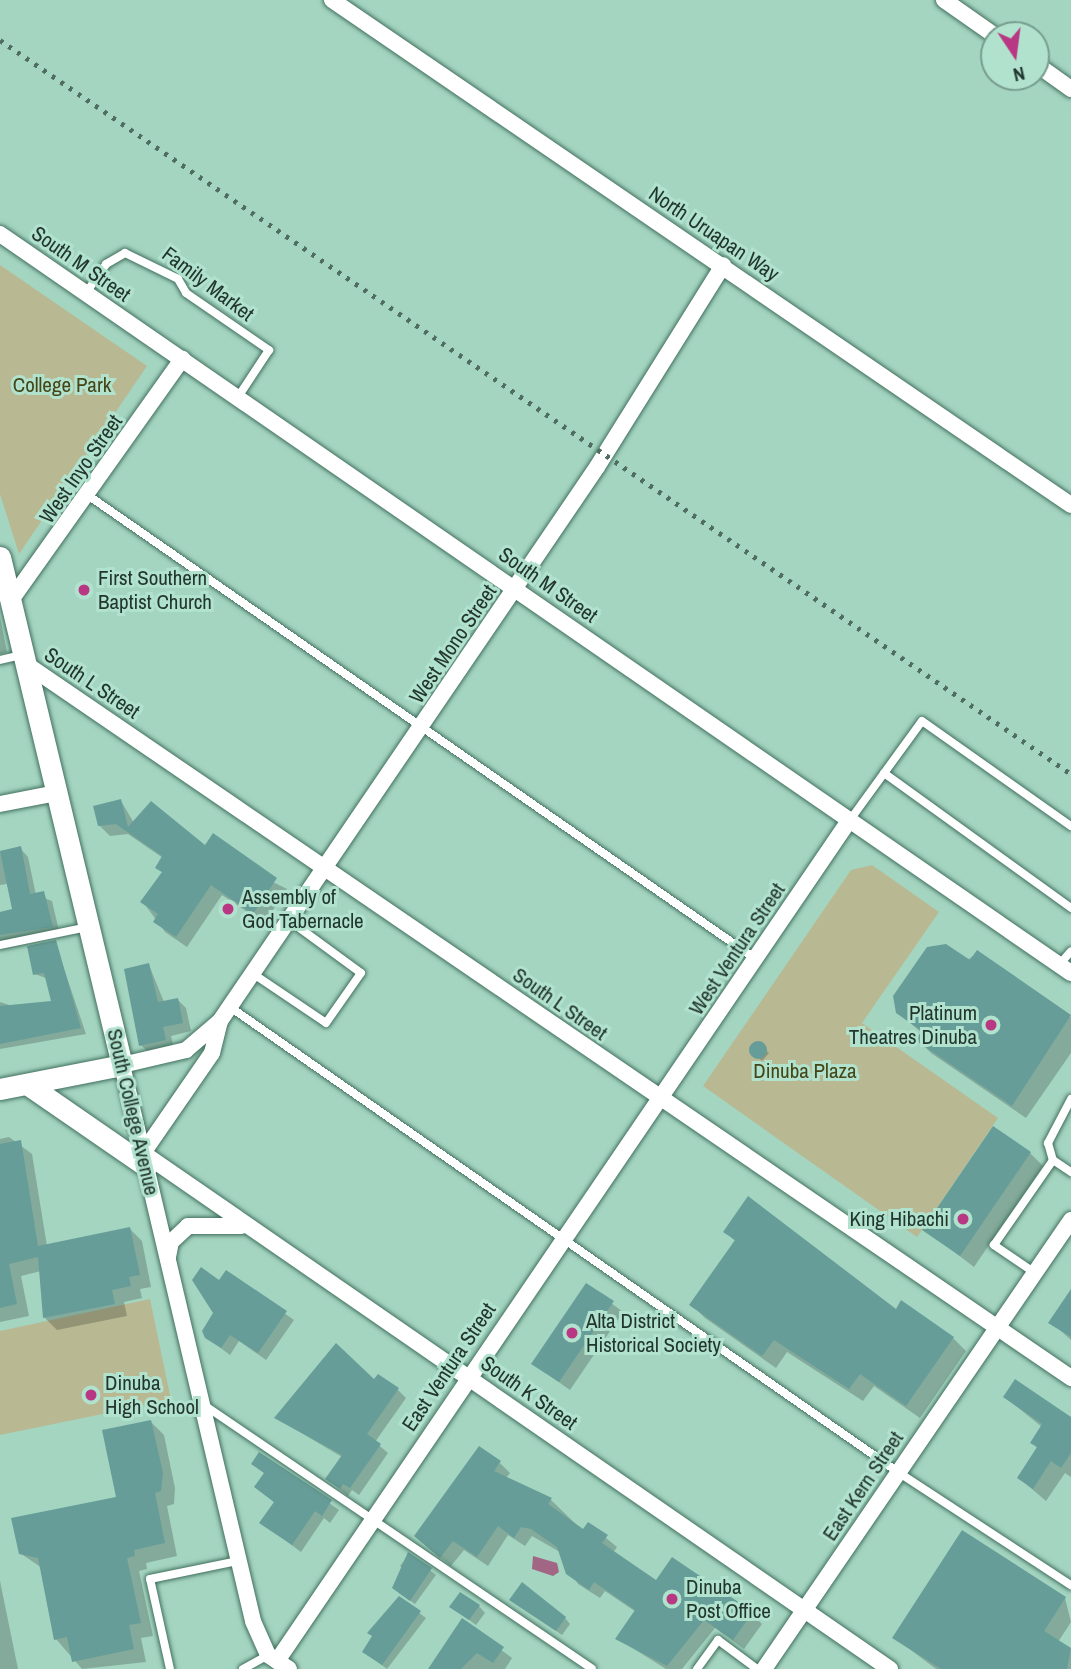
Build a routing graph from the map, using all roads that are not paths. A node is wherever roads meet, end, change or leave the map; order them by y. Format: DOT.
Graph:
graph roads {
  1 [pos="332,0"];
  2 [pos="944,0"];
  3 [pos="980,25"];
  4 [pos="1050,74"];
  5 [pos="1071,89"];
  6 [pos="0,234"];
  7 [pos="723,265"];
  8 [pos="86,294"];
  9 [pos="182,359"];
  10 [pos="238,397"];
  11 [pos="89,496"];
  12 [pos="1070,503"];
  13 [pos="0,556"];
  14 [pos="516,588"];
  15 [pos="11,600"];
  16 [pos="24,659"];
  17 [pos="0,660"];
  18 [pos="422,728"];
  19 [pos="884,773"];
  20 [pos="56,793"];
  21 [pos="0,804"];
  22 [pos="848,822"];
  23 [pos="1071,826"];
  24 [pos="327,868"];
  25 [pos="1071,908"];
  26 [pos="290,921"];
  27 [pos="88,928"];
  28 [pos="0,945"];
  29 [pos="1071,951"];
  30 [pos="756,959"];
  31 [pos="1065,969"];
  32 [pos="252,973"];
  33 [pos="230,1007"];
  34 [pos="220,1021"];
  35 [pos="122,1065"];
  36 [pos="26,1084"];
  37 [pos="0,1089"];
  38 [pos="660,1099"];
  39 [pos="1071,1099"];
  40 [pos="145,1160"];
  41 [pos="1053,1160"];
  42 [pos="1071,1172"];
  43 [pos="1071,1220"];
  44 [pos="241,1226"];
  45 [pos="561,1237"];
  46 [pos="168,1259"];
  47 [pos="1034,1273"];
  48 [pos="996,1326"];
  49 [pos="468,1376"];
  50 [pos="1071,1378"];
  51 [pos="201,1403"];
  52 [pos="898,1472"];
  53 [pos="372,1520"];
  54 [pos="238,1561"];
  55 [pos="1071,1585"];
  56 [pos="804,1610"];
  57 [pos="278,1662"];
  58 [pos="170,1669"];
  59 [pos="243,1669"];
  60 [pos="592,1669"];
  61 [pos="697,1669"];
  62 [pos="757,1669"];
  63 [pos="764,1669"];
  64 [pos="890,1669"];
  1 -- 7 [label="street, North Uruapan Way"];
  2 -- 3 [label="street"];
  4 -- 5 [label="street"];
  6 -- 8 [label="street, South M Street"];
  7 -- 12 [label="street, North Uruapan Way"];
  7 -- 14 [label="street, West Mono Street"];
  8 -- 9 [label="street, South M Street"];
  8 -- 10 [label="lane, Family Market"];
  9 -- 10 [label="street, South M Street"];
  9 -- 11 [label="street, West Inyo Street"];
  10 -- 14 [label="street, South M Street"];
  11 -- 15 [label="street, West Inyo Street"];
  11 -- 18 [label="lane"];
  13 -- 15 [label="street, South College Avenue"];
  14 -- 18 [label="street, West Mono Street"];
  14 -- 22 [label="street, South M Street"];
  15 -- 16 [label="street, South College Avenue"];
  16 -- 17 [label="lane"];
  16 -- 20 [label="street, South College Avenue"];
  16 -- 24 [label="street, South L Street"];
  18 -- 24 [label="street, West Mono Street"];
  18 -- 30 [label="lane"];
  19 -- 22 [label="lane"];
  19 -- 23 [label="lane"];
  19 -- 25 [label="lane"];
  20 -- 21 [label="street"];
  20 -- 27 [label="street, South College Avenue"];
  22 -- 30 [label="street, West Ventura Street"];
  22 -- 31 [label="street, South M Street"];
  24 -- 26 [label="street, West Mono Street"];
  24 -- 38 [label="street, South L Street"];
  26 -- 32 [label="street, West Mono Street"];
  26 -- 32 [label="lane"];
  27 -- 28 [label="lane"];
  27 -- 35 [label="street, South College Avenue"];
  29 -- 31 [label="lane"];
  30 -- 38 [label="street, West Ventura Street"];
  32 -- 33 [label="street, West Mono Street"];
  33 -- 34 [label="street, West Mono Street"];
  33 -- 45 [label="lane"];
  34 -- 35 [label="street"];
  34 -- 40 [label="street"];
  35 -- 36 [label="street"];
  35 -- 40 [label="street, South College Avenue"];
  36 -- 37 [label="street"];
  36 -- 40 [label="street"];
  38 -- 45 [label="street, East Ventura Street"];
  38 -- 48 [label="street, South L Street"];
  39 -- 41 [label="lane"];
  40 -- 44 [label="street, South K Street"];
  40 -- 46 [label="street, South College Avenue"];
  41 -- 42 [label="lane"];
  41 -- 47 [label="lane"];
  43 -- 47 [label="street, East Kern Street"];
  44 -- 46 [label="street"];
  44 -- 49 [label="street, South K Street"];
  45 -- 49 [label="street, East Ventura Street"];
  45 -- 52 [label="lane"];
  46 -- 51 [label="street, South College Avenue"];
  47 -- 48 [label="street, East Kern Street"];
  48 -- 50 [label="street, South L Street"];
  48 -- 52 [label="street, East Kern Street"];
  49 -- 53 [label="street, East Ventura Street"];
  49 -- 56 [label="street, South K Street"];
  51 -- 53 [label="lane"];
  51 -- 54 [label="street, South College Avenue"];
  52 -- 55 [label="lane"];
  52 -- 56 [label="street, East Kern Street"];
  53 -- 57 [label="street, East Ventura Street"];
  53 -- 60 [label="lane"];
  54 -- 57 [label="street, South College Avenue"];
  54 -- 58 [label="lane"];
  56 -- 63 [label="street, East Kern Street"];
  56 -- 64 [label="street, South K Street"];
  57 -- 59 [label="lane"];
  61 -- 62 [label="lane"];
}
